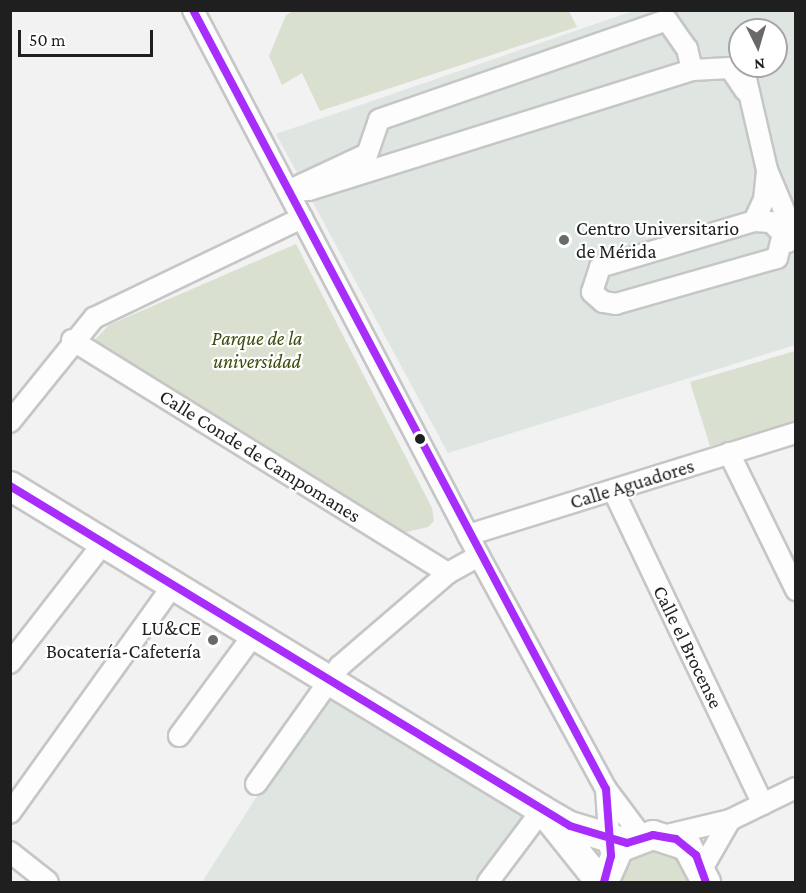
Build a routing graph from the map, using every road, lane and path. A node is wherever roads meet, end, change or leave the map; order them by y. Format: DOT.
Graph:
graph roads {
  1 [pos="193,10"];
  2 [pos="687,49"];
  3 [pos="728,57"];
  4 [pos="692,70"];
  5 [pos="743,78"];
  6 [pos="745,90"];
  7 [pos="372,144"];
  8 [pos="389,163"];
  9 [pos="766,171"];
  10 [pos="288,191"];
  11 [pos="302,218"];
  12 [pos="754,221"];
  13 [pos="782,252"];
  14 [pos="72,340"];
  15 [pos="10,422"];
  16 [pos="795,433"];
  17 [pos="729,453"];
  18 [pos="10,486"];
  19 [pos="613,490"];
  20 [pos="468,535"];
  21 [pos="102,544"];
  22 [pos="479,556"];
  23 [pos="448,573"];
  24 [pos="171,588"];
  25 [pos="795,590"];
  26 [pos="252,637"];
  27 [pos="10,663"];
  28 [pos="329,682"];
  29 [pos="179,736"];
  30 [pos="256,784"];
  31 [pos="795,788"];
  32 [pos="606,789"];
  33 [pos="763,804"];
  34 [pos="542,810"];
  35 [pos="10,813"];
  36 [pos="730,820"];
  37 [pos="10,852"];
  38 [pos="622,853"];
  39 [pos="705,875"];
  40 [pos="48,882"];
  41 [pos="488,882"];
  1 -- 10 [label="street"];
  2 -- 3 [label="street"];
  2 -- 4 [label="street"];
  2 -- 7 [label="street"];
  4 -- 6 [label="street"];
  4 -- 8 [label="street"];
  5 -- 6 [label="street"];
  6 -- 9 [label="street"];
  7 -- 8 [label="street"];
  7 -- 10 [label="street"];
  8 -- 10 [label="street"];
  9 -- 12 [label="street"];
  9 -- 13 [label="street"];
  10 -- 11 [label="street"];
  11 -- 14 [label="street"];
  11 -- 20 [label="street"];
  12 -- 13 [label="street"];
  12 -- 13 [label="street"];
  14 -- 15 [label="street"];
  14 -- 23 [label="street, Calle Conde de Campomanes"];
  16 -- 17 [label="street, Calle Aguadores"];
  17 -- 19 [label="street, Calle Aguadores"];
  17 -- 25 [label="street"];
  18 -- 21 [label="street"];
  19 -- 20 [label="street, Calle Aguadores"];
  19 -- 33 [label="street, Calle el Brocense"];
  20 -- 22 [label="street"];
  21 -- 24 [label="street"];
  21 -- 27 [label="street"];
  22 -- 23 [label="street"];
  22 -- 32 [label="street"];
  23 -- 28 [label="street"];
  24 -- 26 [label="street"];
  24 -- 35 [label="street"];
  26 -- 28 [label="street"];
  26 -- 29 [label="street"];
  28 -- 30 [label="street"];
  28 -- 34 [label="street"];
  31 -- 33 [label="street"];
  32 -- 38 [label="street"];
  32 -- 38 [label="street"];
  33 -- 36 [label="street"];
  34 -- 38 [label="street"];
  34 -- 38 [label="street"];
  34 -- 41 [label="street"];
  36 -- 38 [label="street"];
  36 -- 39 [label="street"];
  37 -- 40 [label="street"];
  38 -- 39 [label="street"];
}
